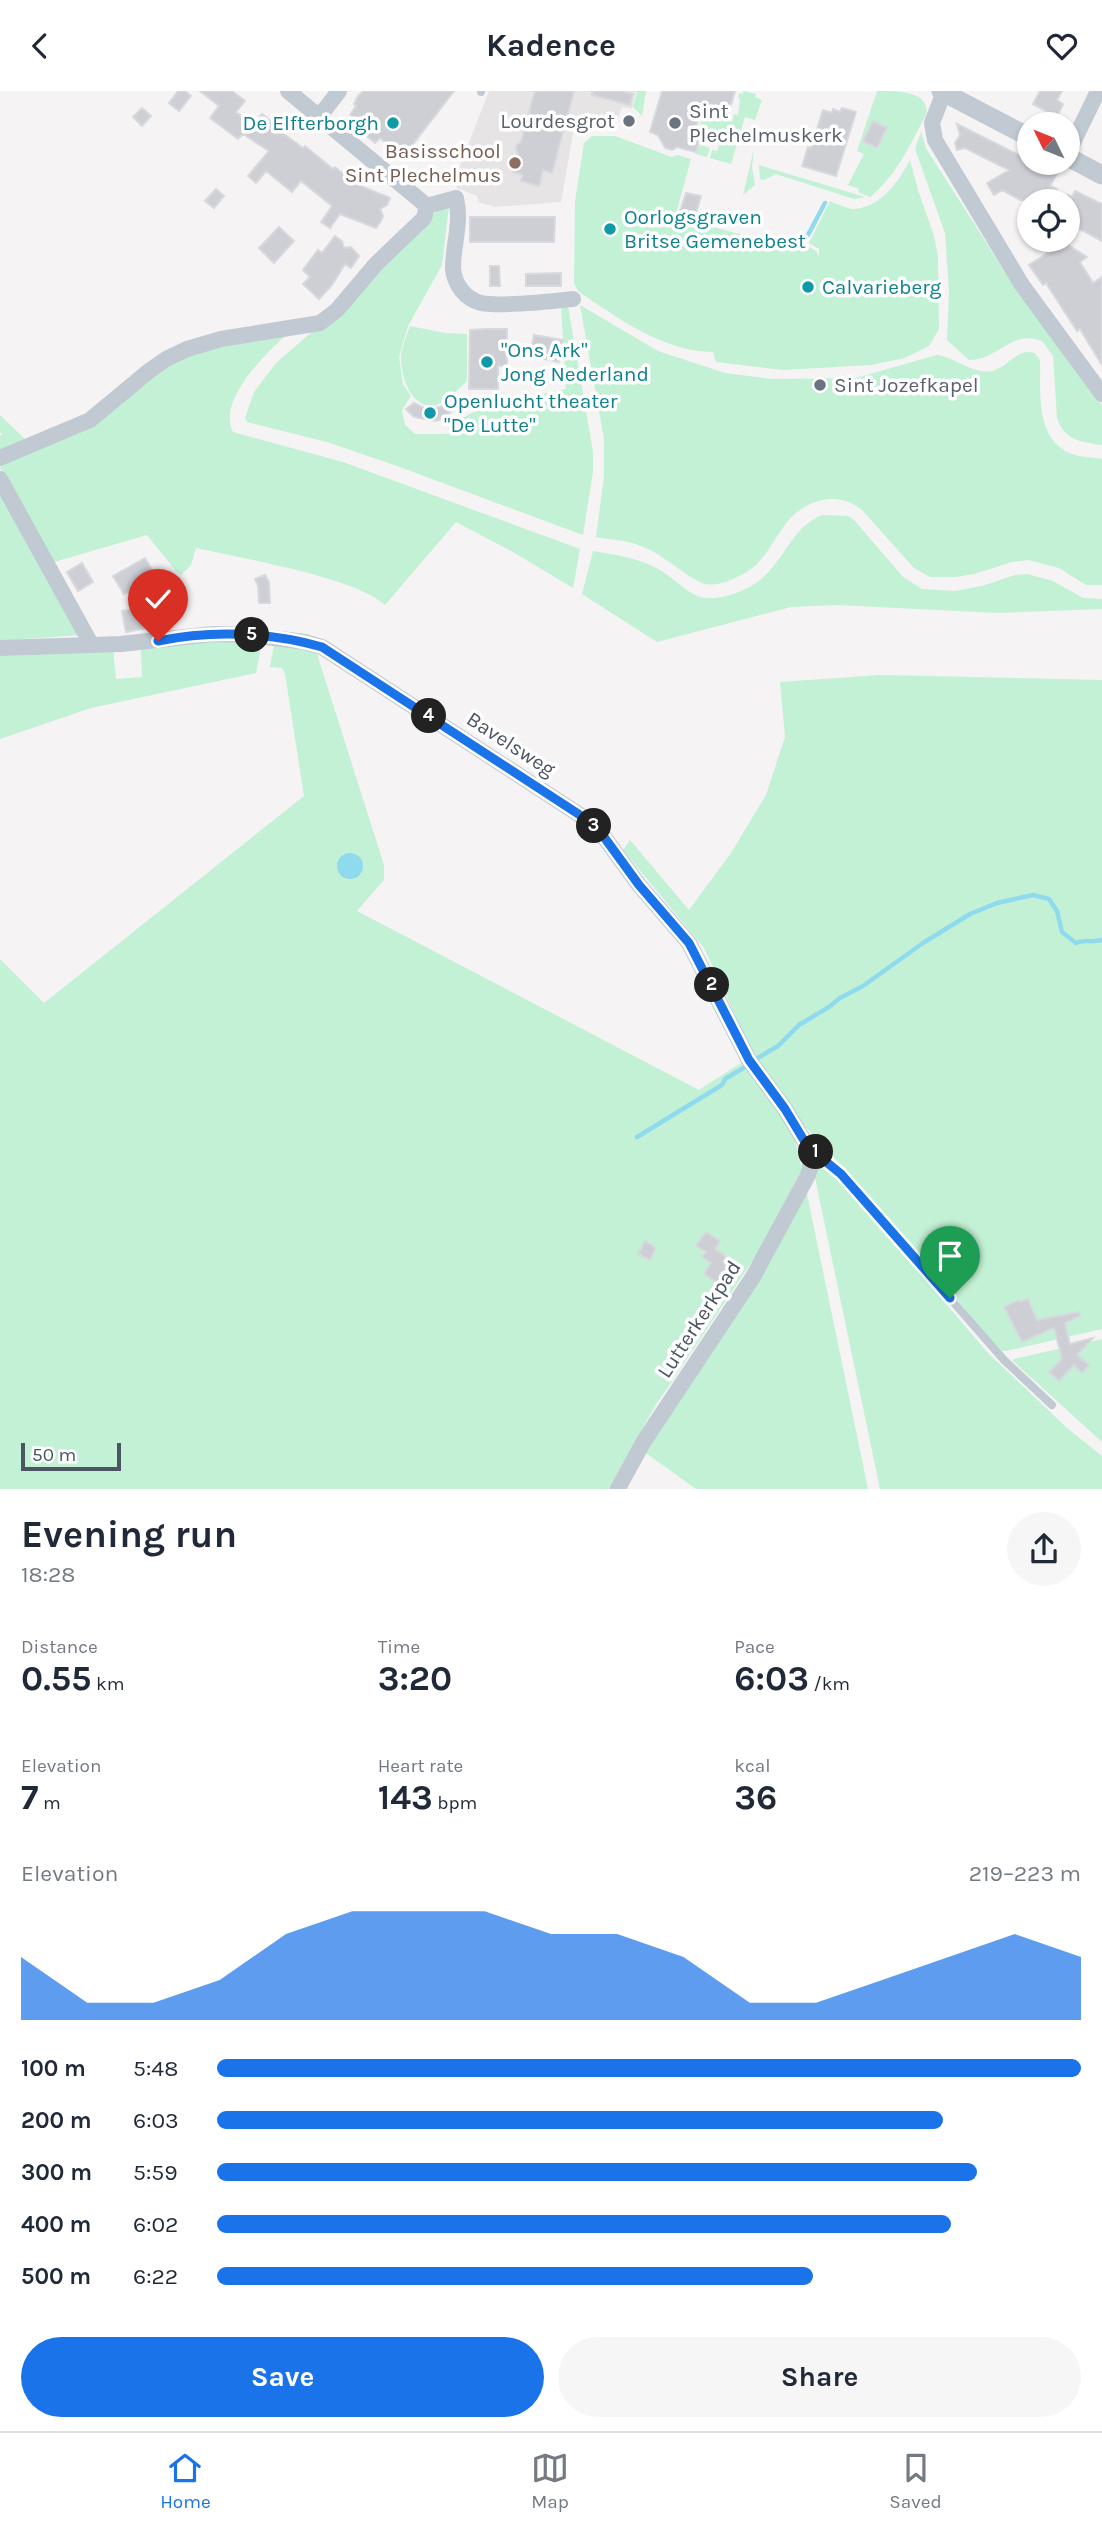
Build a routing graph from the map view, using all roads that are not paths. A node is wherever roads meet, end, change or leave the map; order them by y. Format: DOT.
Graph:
graph roads {
  1 [pos="288,91"];
  2 [pos="339,91"];
  3 [pos="1098,91"];
  4 [pos="943,92"];
  5 [pos="320,117"];
  6 [pos="1080,129"];
  7 [pos="1017,131"];
  8 [pos="1080,162"];
  9 [pos="1102,175"];
  10 [pos="428,206"];
  11 [pos="573,299"];
  12 [pos="1102,394"];
  13 [pos="0,458"];
  14 [pos="0,479"];
  15 [pos="91,645"];
  16 [pos="0,648"];
  17 [pos="808,1147"];
  18 [pos="1052,1405"];
  19 [pos="617,1489"];
  1 -- 5 [label="street"];
  2 -- 5 [label="street"];
  3 -- 6 [label="street"];
  4 -- 7 [label="street"];
  4 -- 12 [label="street"];
  5 -- 10 [label="street"];
  8 -- 9 [label="street"];
  10 -- 11 [label="street"];
  10 -- 13 [label="street"];
  14 -- 15 [label="street"];
  15 -- 16 [label="street, Bavelsweg"];
  15 -- 17 [label="street, Bavelsweg"];
  17 -- 18 [label="lane"];
  17 -- 19 [label="street, Lutterkerkpad"];
}
